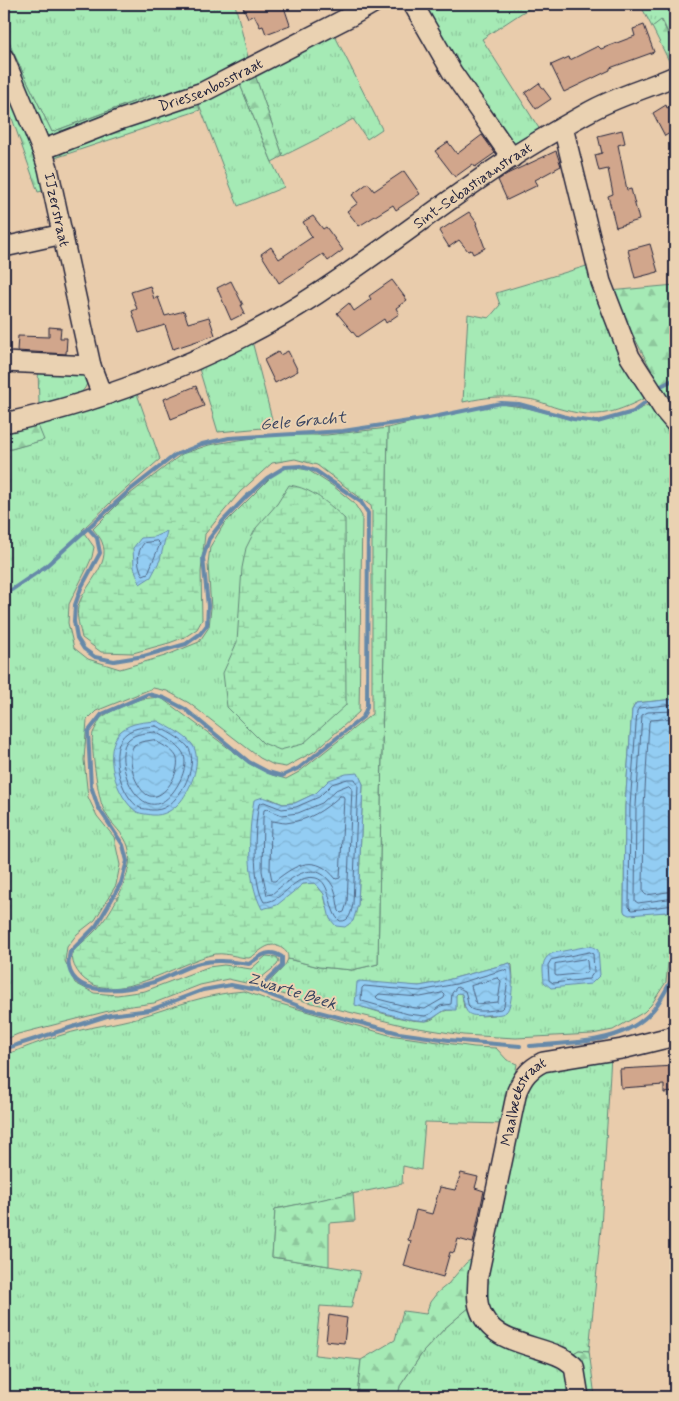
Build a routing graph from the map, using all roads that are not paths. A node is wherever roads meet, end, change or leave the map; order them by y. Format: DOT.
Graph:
graph roads {
  1 [pos="372,4"];
  2 [pos="413,4"];
  3 [pos="4,58"];
  4 [pos="675,76"];
  5 [pos="563,128"];
  6 [pos="42,150"];
  7 [pos="512,158"];
  8 [pos="63,234"];
  9 [pos="4,248"];
  10 [pos="4,362"];
  11 [pos="90,366"];
  12 [pos="102,395"];
  13 [pos="4,423"];
  14 [pos="675,424"];
  15 [pos="675,1036"];
  16 [pos="579,1397"];
  1 -- 6 [label="street, Driessenbosstraat"];
  2 -- 7 [label="street"];
  3 -- 6 [label="street, IJzerstraat"];
  4 -- 5 [label="street, Sint-Sebastiaanstraat"];
  5 -- 7 [label="street, Sint-Sebastiaanstraat"];
  5 -- 14 [label="street"];
  6 -- 8 [label="street, IJzerstraat"];
  7 -- 12 [label="street, Sint-Sebastiaanstraat"];
  8 -- 9 [label="street"];
  8 -- 11 [label="street, IJzerstraat"];
  10 -- 11 [label="street"];
  11 -- 12 [label="street"];
  12 -- 13 [label="street, Sint-Sebastiaanstraat"];
  15 -- 16 [label="street, Maalbeekstraat"];
}
